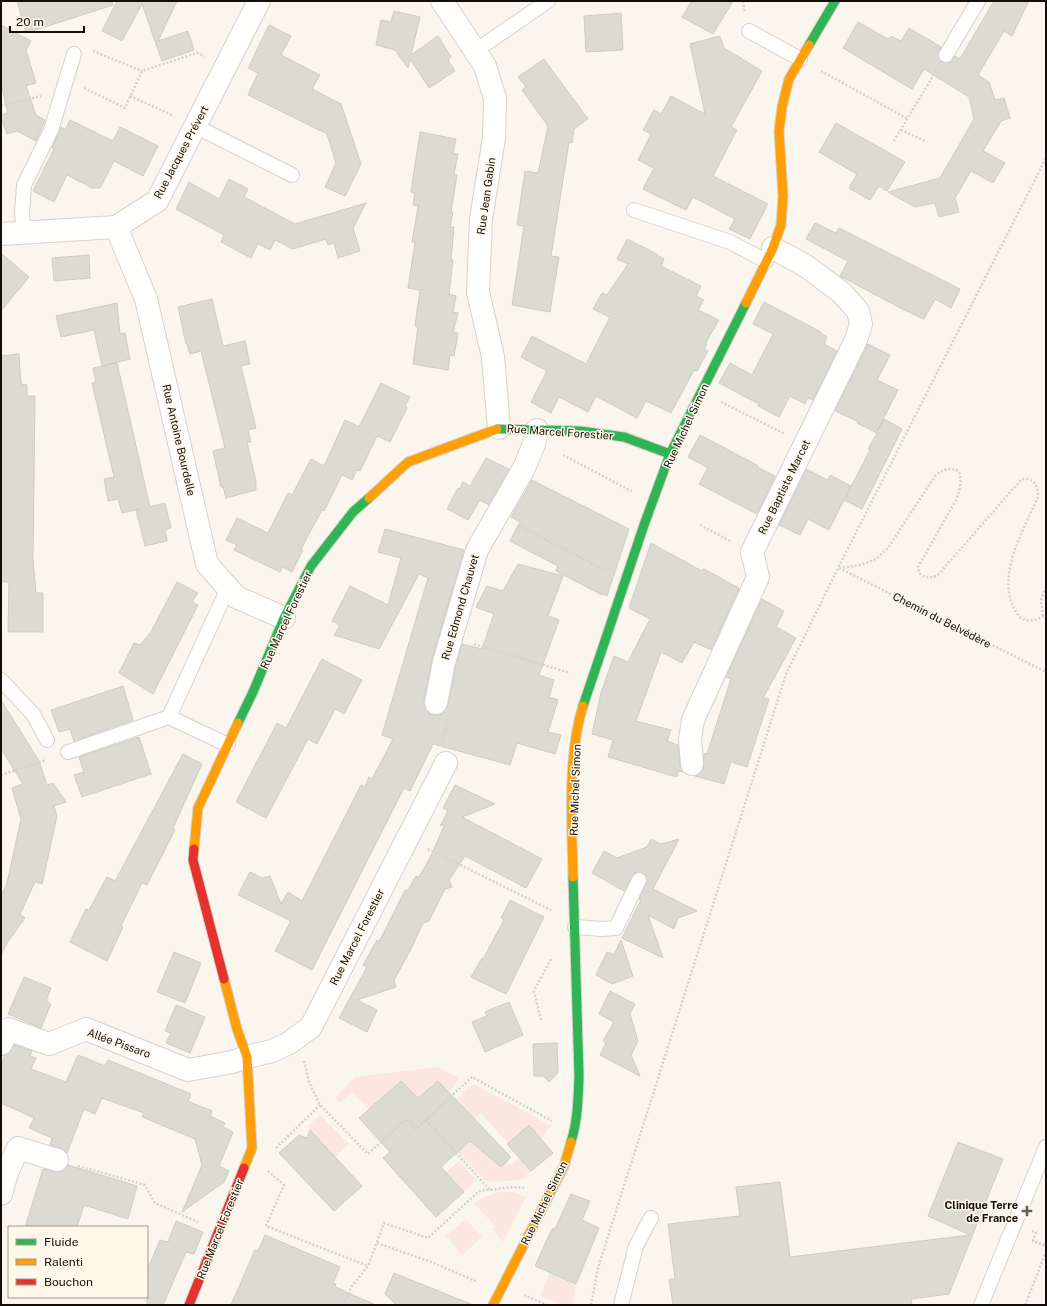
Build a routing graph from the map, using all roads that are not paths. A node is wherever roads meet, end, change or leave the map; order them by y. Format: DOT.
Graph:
graph roads {
  1 [pos="259,1"];
  2 [pos="442,1"];
  3 [pos="548,1"];
  4 [pos="834,1"];
  5 [pos="978,1"];
  6 [pos="749,31"];
  7 [pos="475,51"];
  8 [pos="74,54"];
  9 [pos="946,55"];
  10 [pos="800,59"];
  11 [pos="195,126"];
  12 [pos="292,175"];
  13 [pos="634,210"];
  14 [pos="116,227"];
  15 [pos="24,233"];
  16 [pos="1,234"];
  17 [pos="770,254"];
  18 [pos="499,428"];
  19 [pos="537,430"];
  20 [pos="670,454"];
  21 [pos="228,588"];
  22 [pos="284,618"];
  23 [pos="1,680"];
  24 [pos="436,703"];
  25 [pos="169,717"];
  26 [pos="47,740"];
  27 [pos="228,745"];
  28 [pos="68,752"];
  29 [pos="446,763"];
  30 [pos="692,764"];
  31 [pos="639,880"];
  32 [pos="575,927"];
  33 [pos="1,1044"];
  34 [pos="247,1056"];
  35 [pos="1046,1147"];
  36 [pos="57,1160"];
  37 [pos="1,1194"];
  38 [pos="652,1218"];
  39 [pos="189,1305"];
  40 [pos="492,1305"];
  41 [pos="621,1305"];
  42 [pos="981,1305"];
  1 -- 11 [label="street, Rue Jacques Prévert"];
  2 -- 7 [label="street, Rue Jean Gabin"];
  3 -- 7 [label="lane"];
  4 -- 10 [label="street, Rue Michel Simon"];
  5 -- 9 [label="lane"];
  6 -- 10 [label="lane"];
  7 -- 18 [label="street, Rue Jean Gabin"];
  8 -- 15 [label="lane"];
  10 -- 17 [label="street, Rue Michel Simon"];
  11 -- 12 [label="lane"];
  11 -- 14 [label="street, Rue Jacques Prévert"];
  13 -- 17 [label="lane"];
  14 -- 15 [label="street, Rue Jacques Prévert"];
  14 -- 21 [label="street, Rue Antoine Bourdelle"];
  15 -- 16 [label="street, Rue Jacques Prévert"];
  17 -- 20 [label="street, Rue Michel Simon"];
  17 -- 30 [label="street, Rue Baptiste Marcet"];
  18 -- 19 [label="street, Rue Marcel Forestier"];
  18 -- 22 [label="street, Rue Marcel Forestier"];
  19 -- 20 [label="street, Rue Marcel Forestier"];
  19 -- 24 [label="street, Rue Edmond Chauvet"];
  20 -- 32 [label="street, Rue Michel Simon"];
  21 -- 22 [label="street, Rue Antoine Bourdelle"];
  21 -- 25 [label="lane"];
  22 -- 27 [label="street, Rue Marcel Forestier"];
  23 -- 26 [label="lane"];
  25 -- 27 [label="lane"];
  25 -- 28 [label="lane"];
  27 -- 34 [label="street, Rue Marcel Forestier"];
  29 -- 34 [label="street, Rue Marcel Forestier"];
  31 -- 32 [label="lane"];
  32 -- 40 [label="street, Rue Michel Simon"];
  33 -- 34 [label="street, Allée Pissaro"];
  34 -- 39 [label="street, Rue Marcel Forestier"];
  35 -- 42 [label="lane"];
  36 -- 37 [label="street"];
  38 -- 41 [label="lane"];
}
